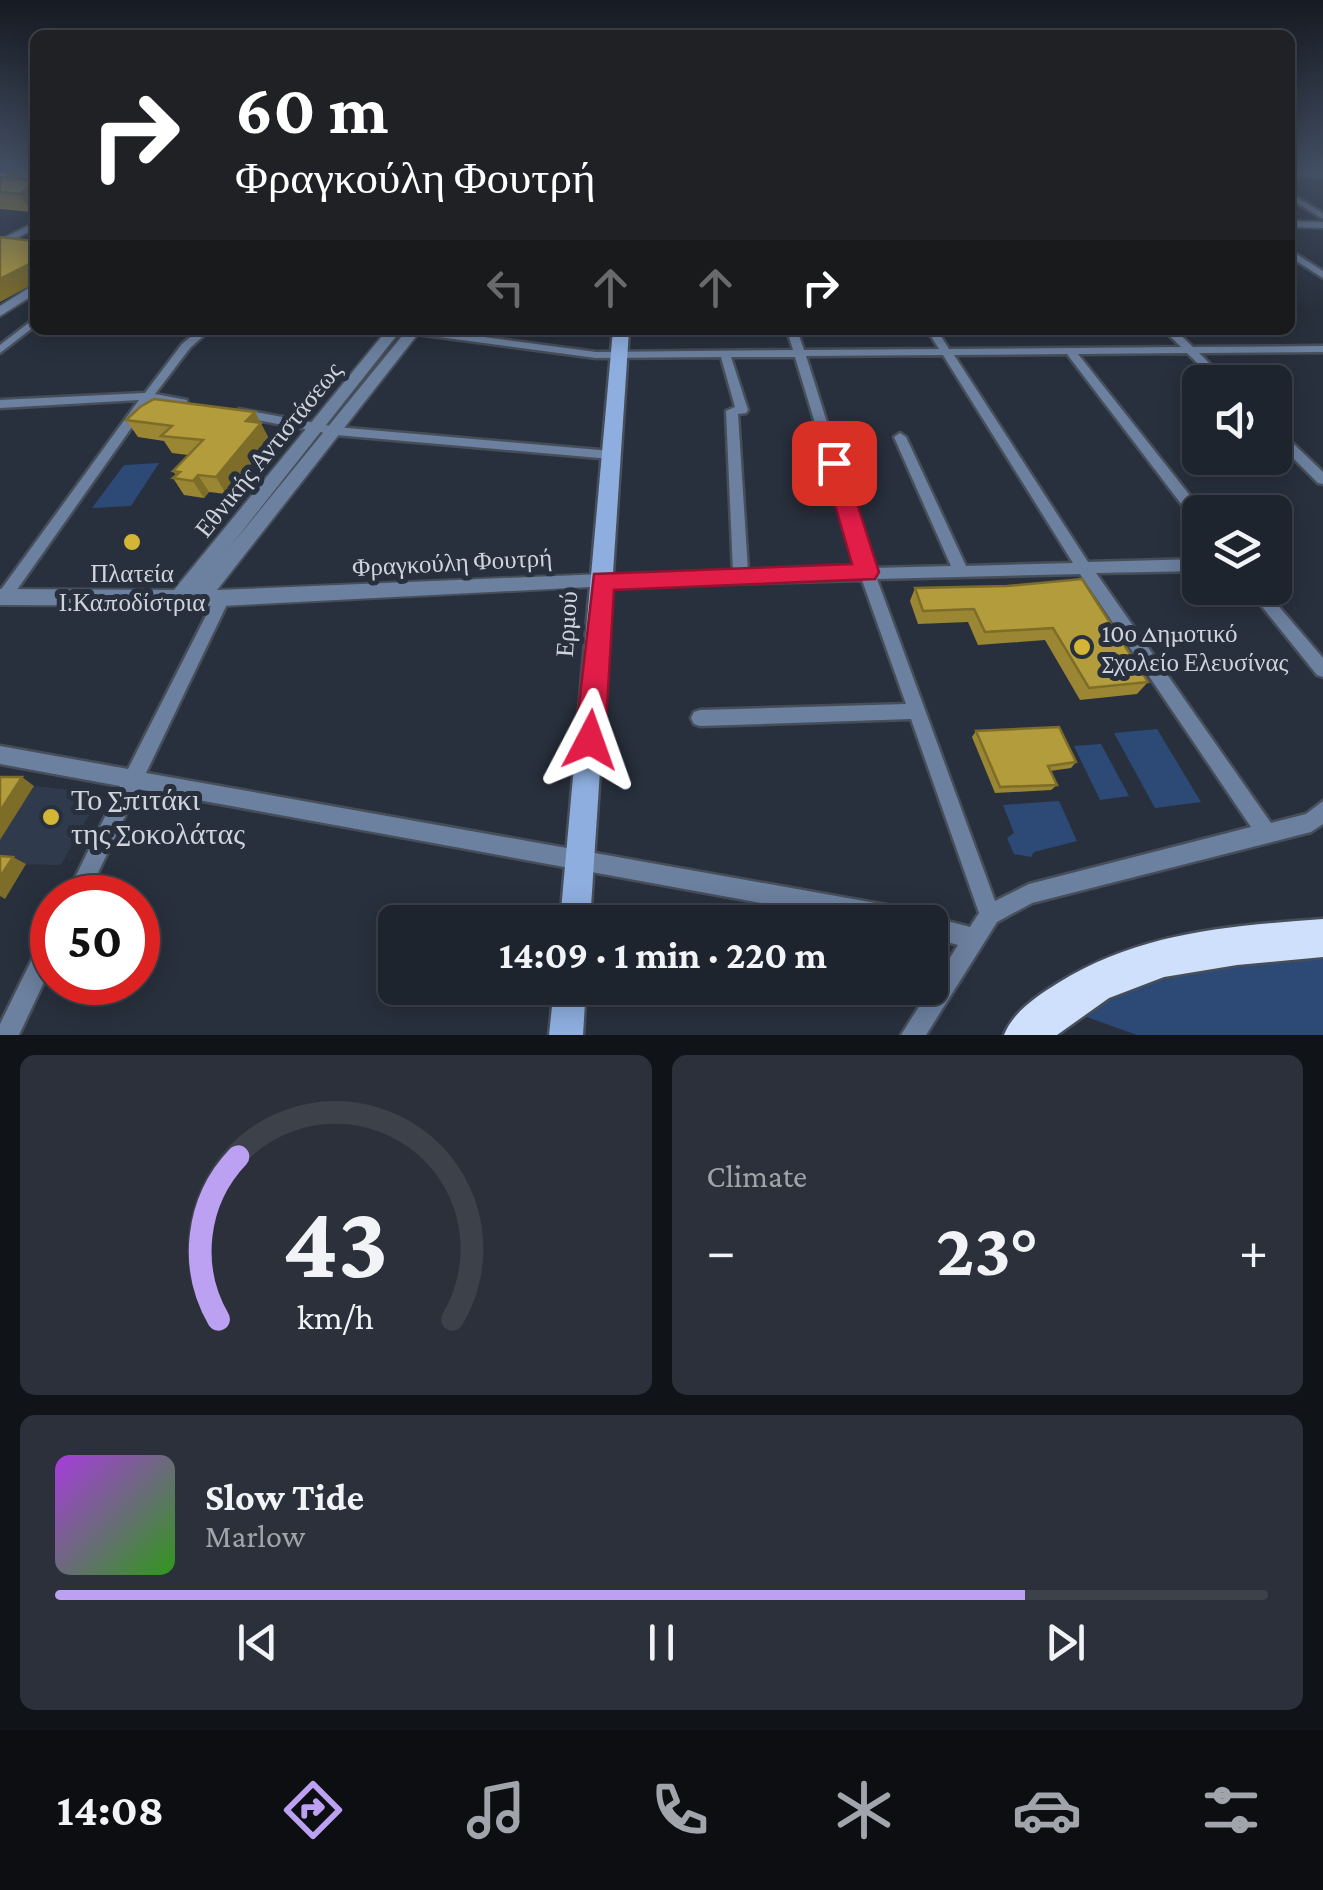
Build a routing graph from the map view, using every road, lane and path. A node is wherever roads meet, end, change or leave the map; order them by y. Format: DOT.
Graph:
graph roads {
  1 [pos="1295,224"];
  2 [pos="1323,226"];
  3 [pos="30,228"];
  4 [pos="0,244"];
  5 [pos="1295,256"];
  6 [pos="1323,275"];
  7 [pos="30,291"];
  8 [pos="0,312"];
  9 [pos="30,325"];
  10 [pos="198,335"];
  11 [pos="390,335"];
  12 [pos="408,335"];
  13 [pos="453,335"];
  14 [pos="621,335"];
  15 [pos="794,335"];
  16 [pos="935,335"];
  17 [pos="1174,335"];
  18 [pos="1323,349"];
  19 [pos="0,350"];
  20 [pos="1190,350"];
  21 [pos="1071,352"];
  22 [pos="946,353"];
  23 [pos="725,354"];
  24 [pos="801,354"];
  25 [pos="619,355"];
  26 [pos="1205,365"];
  27 [pos="148,396"];
  28 [pos="0,404"];
  29 [pos="205,407"];
  30 [pos="224,410"];
  31 [pos="318,428"];
  32 [pos="336,431"];
  33 [pos="900,437"];
  34 [pos="1292,450"];
  35 [pos="611,455"];
  36 [pos="1323,480"];
  37 [pos="1182,495"];
  38 [pos="1182,566"];
  39 [pos="960,569"];
  40 [pos="1085,570"];
  41 [pos="867,572"];
  42 [pos="741,578"];
  43 [pos="602,581"];
  44 [pos="2,597"];
  45 [pos="179,598"];
  46 [pos="200,598"];
  47 [pos="222,598"];
  48 [pos="1269,605"];
  49 [pos="1323,670"];
  50 [pos="918,711"];
  51 [pos="700,718"];
  52 [pos="0,755"];
  53 [pos="133,778"];
  54 [pos="1323,810"];
  55 [pos="1266,831"];
  56 [pos="581,859"];
  57 [pos="86,875"];
  58 [pos="577,905"];
  59 [pos="829,905"];
  60 [pos="990,915"];
  61 [pos="948,931"];
  62 [pos="1323,938"];
  63 [pos="973,939"];
  64 [pos="30,987"];
  65 [pos="569,1005"];
  66 [pos="7,1035"];
  67 [pos="566,1035"];
  68 [pos="913,1035"];
  69 [pos="1025,1035"];
  1 -- 2 [label="street"];
  3 -- 4 [label="street"];
  5 -- 6 [label="street"];
  7 -- 8 [label="street"];
  9 -- 19 [label="street"];
  10 -- 27 [label="street"];
  11 -- 31 [label="street, Εθνικής Αντιστάσεως"];
  12 -- 32 [label="street, Εθνικής Αντιστάσεως"];
  13 -- 25 [label="street"];
  14 -- 25 [label="main road, Ερμού"];
  15 -- 24 [label="street"];
  16 -- 22 [label="street"];
  17 -- 20 [label="street"];
  18 -- 20 [label="street"];
  20 -- 21 [label="street"];
  20 -- 26 [label="street"];
  21 -- 22 [label="street"];
  21 -- 37 [label="street"];
  22 -- 24 [label="street"];
  22 -- 40 [label="street"];
  23 -- 24 [label="street"];
  23 -- 25 [label="street"];
  23 -- 42 [label="street"];
  24 -- 41 [label="street"];
  25 -- 35 [label="main road, Ερμού"];
  27 -- 28 [label="street"];
  27 -- 29 [label="street"];
  27 -- 44 [label="street"];
  30 -- 31 [label="street"];
  31 -- 32 [label="street"];
  31 -- 45 [label="street, Εθνικής Αντιστάσεως"];
  32 -- 35 [label="street"];
  32 -- 46 [label="street, Εθνικής Αντιστάσεως"];
  33 -- 39 [label="street"];
  34 -- 36 [label="street"];
  35 -- 43 [label="main road, Ερμού"];
  38 -- 40 [label="street, Φραγκούλη Φουτρή"];
  39 -- 40 [label="street, Φραγκούλη Φουτρή"];
  39 -- 41 [label="street, Φραγκούλη Φουτρή"];
  40 -- 55 [label="street"];
  41 -- 42 [label="street, Φραγκούλη Φουτρή"];
  41 -- 50 [label="street"];
  42 -- 43 [label="street, Φραγκούλη Φουτρή"];
  43 -- 47 [label="street, Φραγκούλη Φουτρή"];
  43 -- 56 [label="main road, Ερμού"];
  44 -- 45 [label="street, Φραγκούλη Φουτρή"];
  45 -- 46 [label="street, Φραγκούλη Φουτρή"];
  46 -- 47 [label="street, Φραγκούλη Φουτρή"];
  47 -- 53 [label="street"];
  48 -- 49 [label="street"];
  50 -- 51 [label="street"];
  50 -- 60 [label="street"];
  52 -- 53 [label="street"];
  53 -- 56 [label="street"];
  53 -- 57 [label="street"];
  54 -- 55 [label="street"];
  55 -- 60 [label="street"];
  56 -- 58 [label="main road, Ερμού"];
  56 -- 59 [label="street"];
  60 -- 63 [label="street"];
  61 -- 63 [label="street"];
  62 -- 69 [label="highway"];
  63 -- 68 [label="street"];
  64 -- 66 [label="street"];
  65 -- 67 [label="main road"];
}
